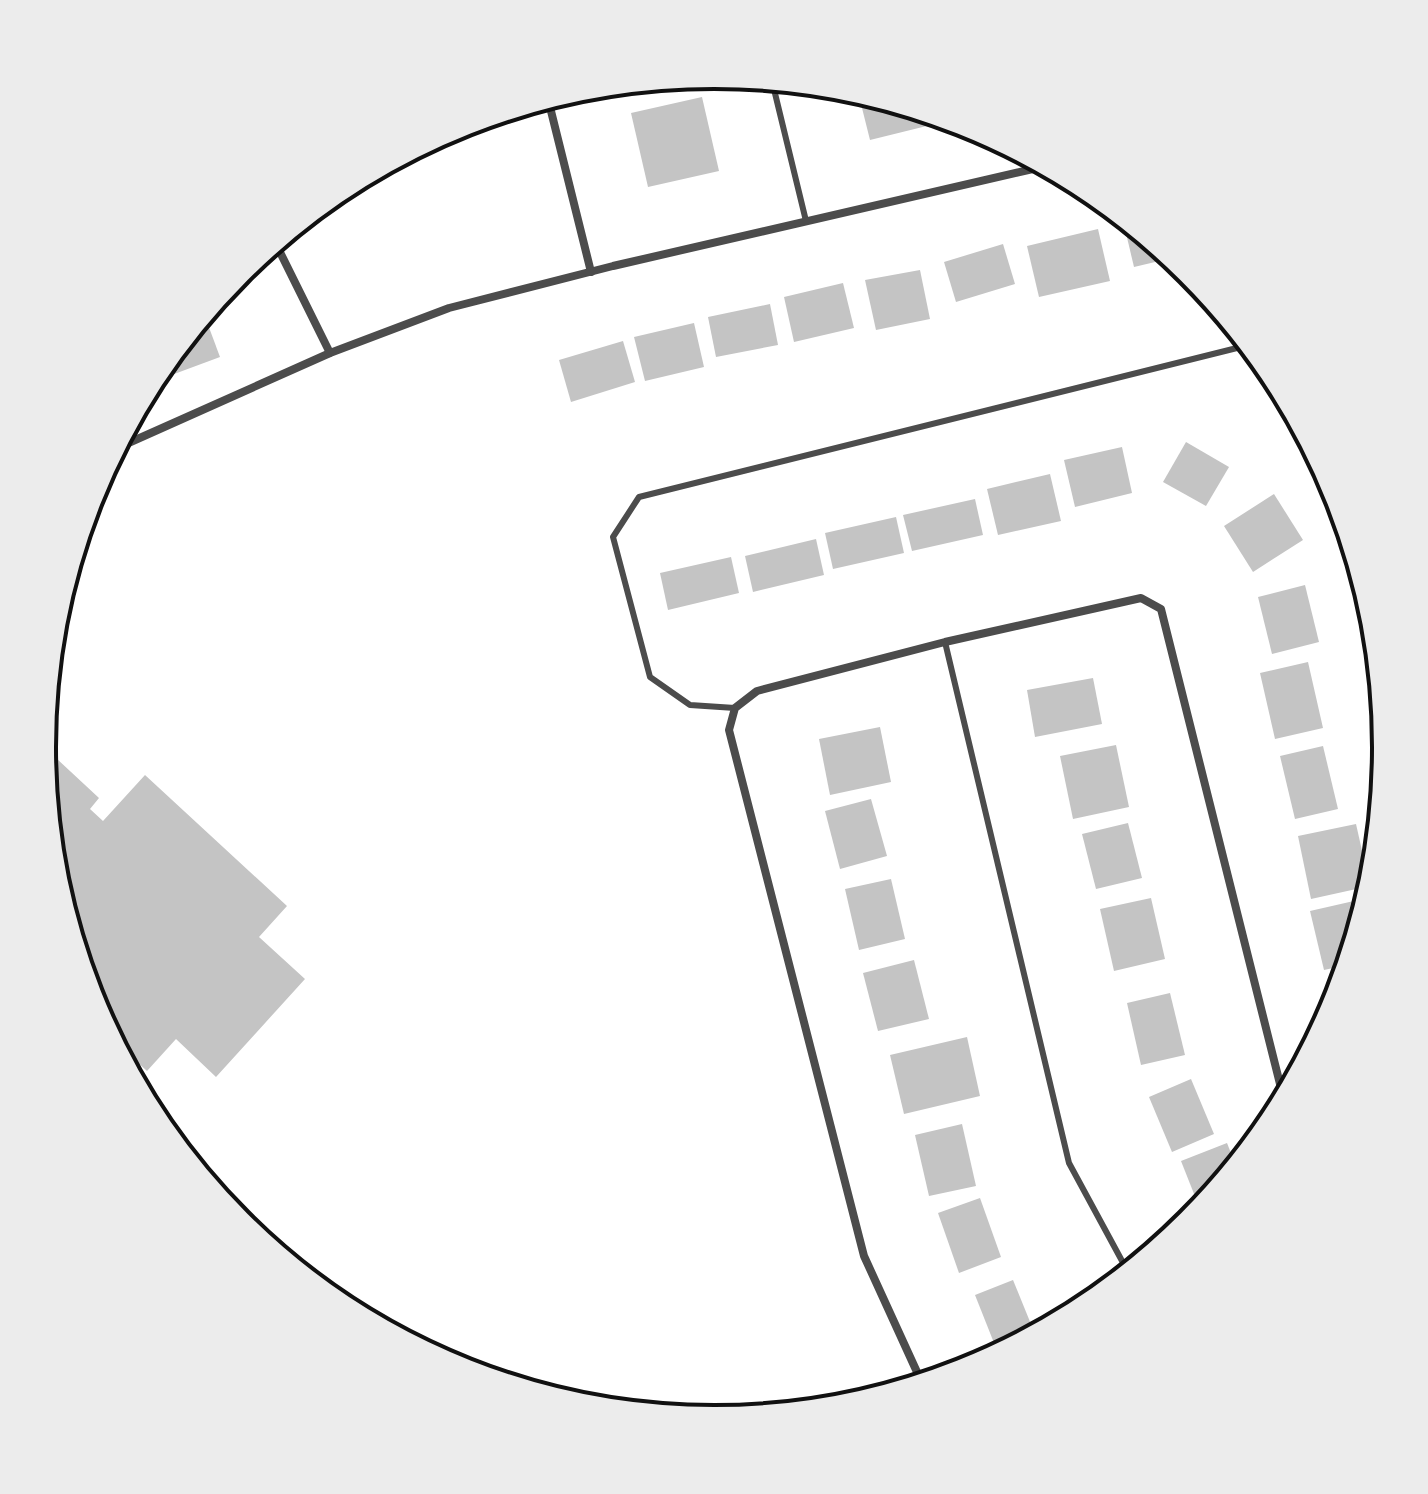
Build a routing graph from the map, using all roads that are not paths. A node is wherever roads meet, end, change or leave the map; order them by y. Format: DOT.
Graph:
graph roads {
  1 [pos="775,92"];
  2 [pos="551,110"];
  3 [pos="1023,166"];
  4 [pos="806,221"];
  5 [pos="280,252"];
  6 [pos="591,272"];
  7 [pos="1237,348"];
  8 [pos="330,353"];
  9 [pos="132,442"];
  10 [pos="945,642"];
  11 [pos="735,708"];
  12 [pos="1280,1083"];
  13 [pos="1123,1263"];
  14 [pos="917,1373"];
  1 -- 4 [label="lane"];
  2 -- 6 [label="street"];
  3 -- 4 [label="street"];
  4 -- 6 [label="street"];
  5 -- 8 [label="street"];
  6 -- 8 [label="street"];
  7 -- 11 [label="lane"];
  8 -- 9 [label="street"];
  10 -- 11 [label="street"];
  10 -- 12 [label="street"];
  10 -- 13 [label="lane"];
  11 -- 14 [label="street"];
}
